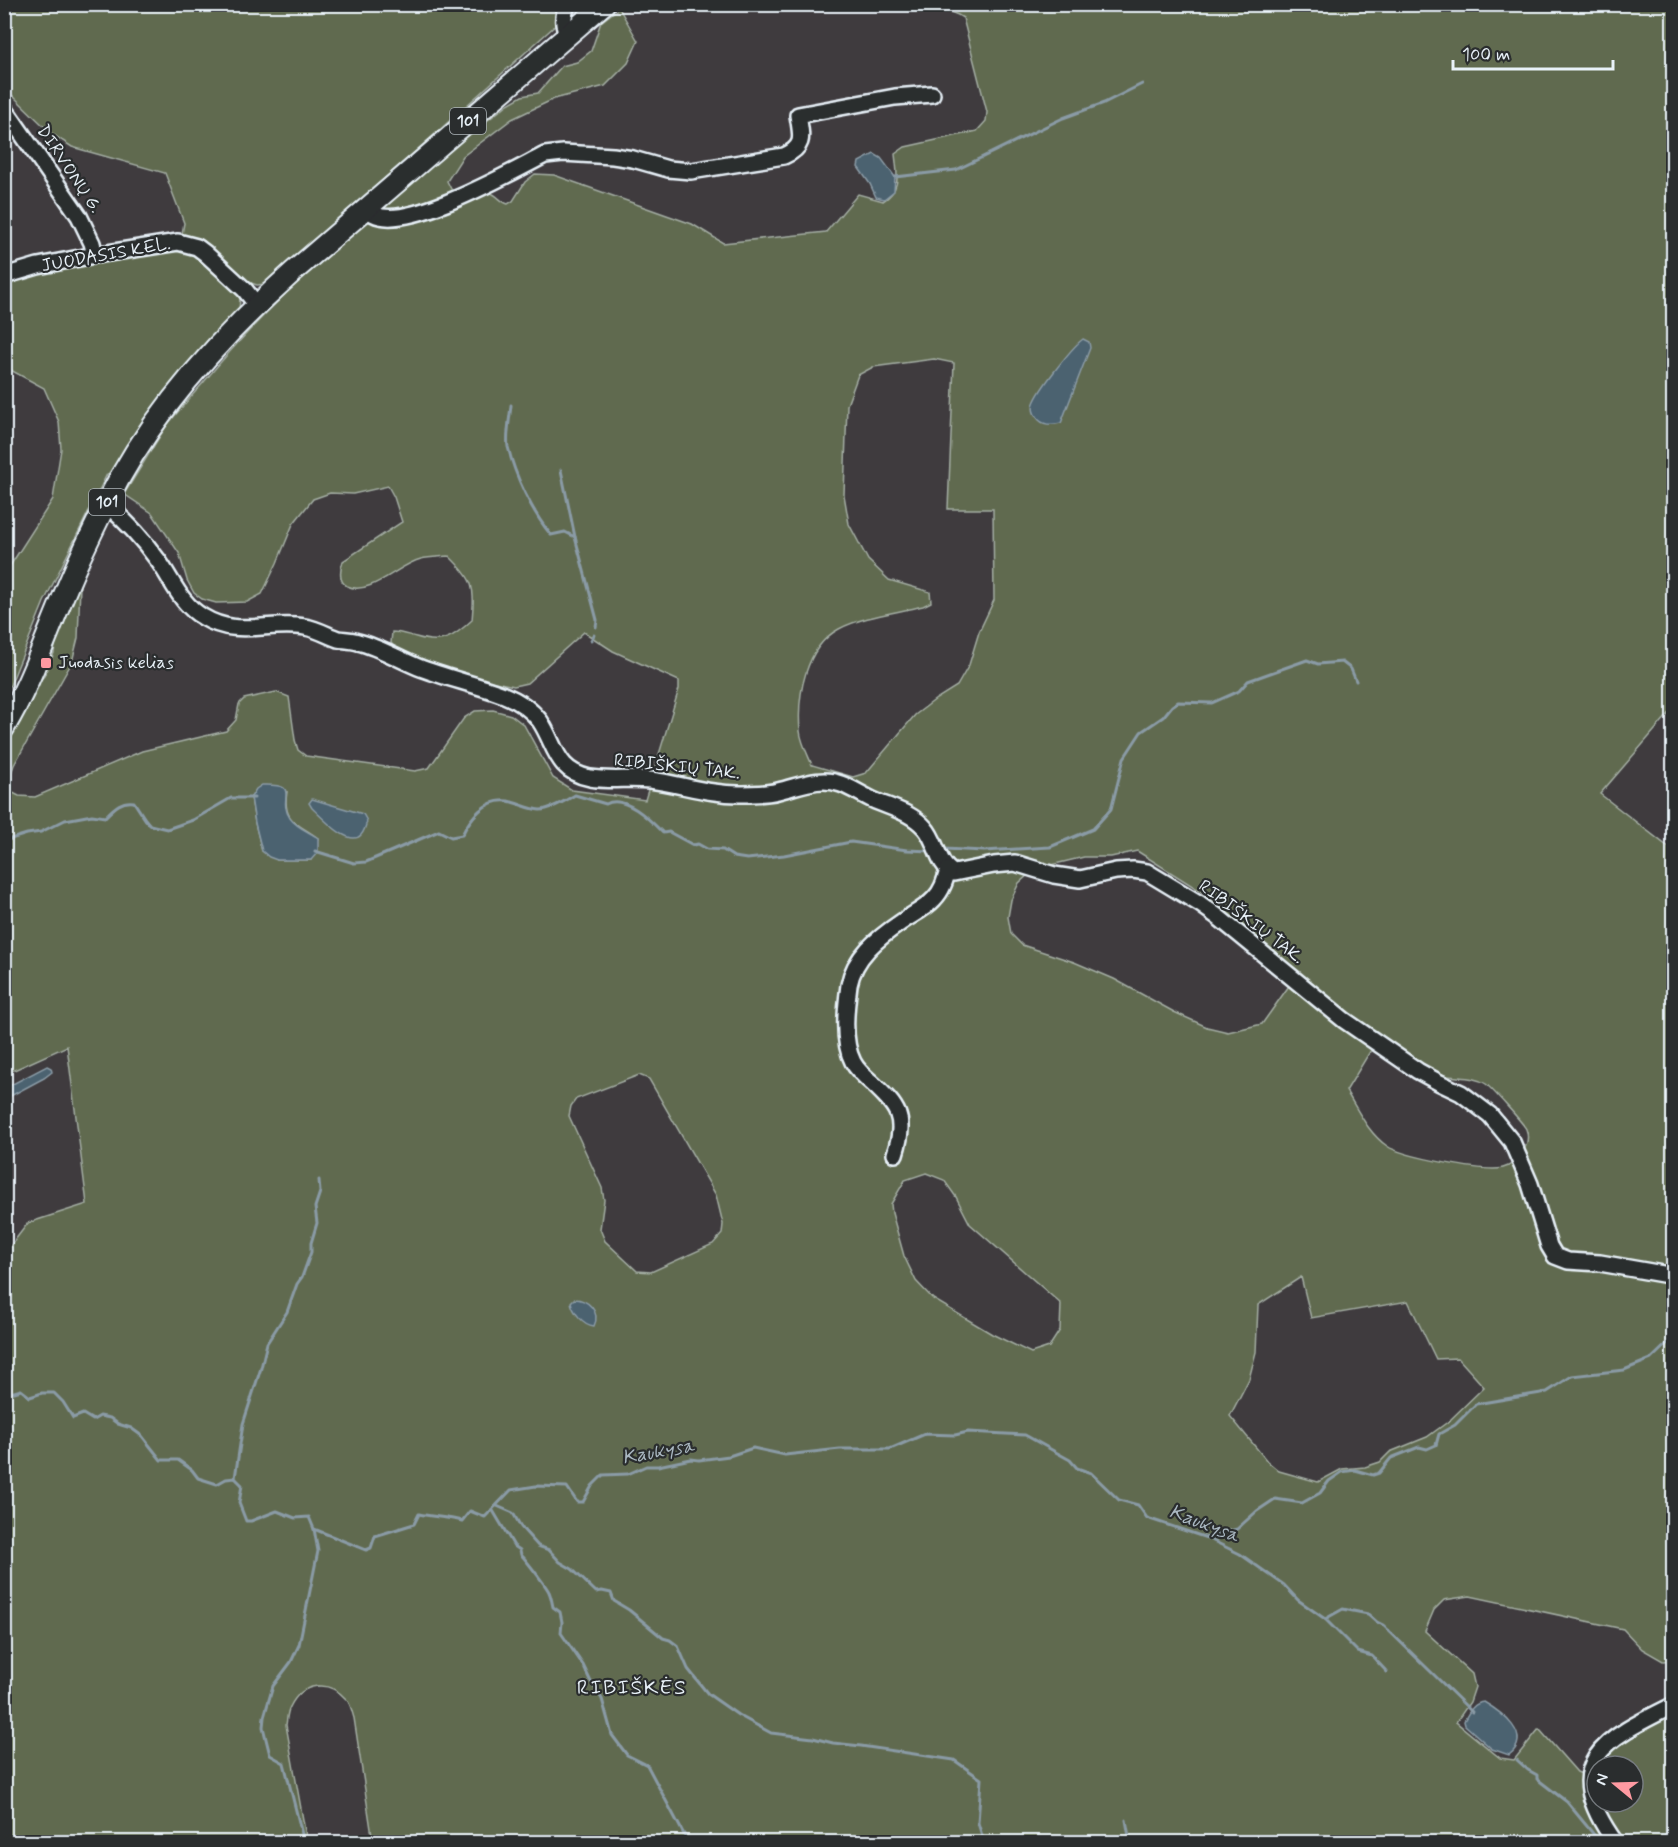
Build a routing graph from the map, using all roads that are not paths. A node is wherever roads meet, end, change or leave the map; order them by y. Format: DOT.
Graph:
graph roads {
  1 [pos="567,4"];
  2 [pos="604,4"];
  3 [pos="568,36"];
  4 [pos="932,94"];
  5 [pos="4,108"];
  6 [pos="368,207"];
  7 [pos="95,255"];
  8 [pos="4,276"];
  9 [pos="256,304"];
  10 [pos="106,504"];
  11 [pos="4,728"];
  12 [pos="948,870"];
  13 [pos="895,1154"];
  14 [pos="1674,1276"];
  15 [pos="1674,1705"];
  16 [pos="1615,1842"];
  1 -- 3 [label="street"];
  2 -- 3 [label="main road, 101"];
  3 -- 6 [label="main road, 101"];
  4 -- 6 [label="street"];
  5 -- 7 [label="street, DIRVONŲ G."];
  6 -- 9 [label="main road, 101"];
  7 -- 8 [label="street, JUODASIS KEL."];
  7 -- 9 [label="street, JUODASIS KEL."];
  9 -- 10 [label="main road, 101"];
  10 -- 11 [label="main road, 101"];
  10 -- 12 [label="street, RIBIŠKIŲ TAK."];
  12 -- 13 [label="street"];
  12 -- 14 [label="street, RIBIŠKIŲ TAK."];
  15 -- 16 [label="street"];
}
